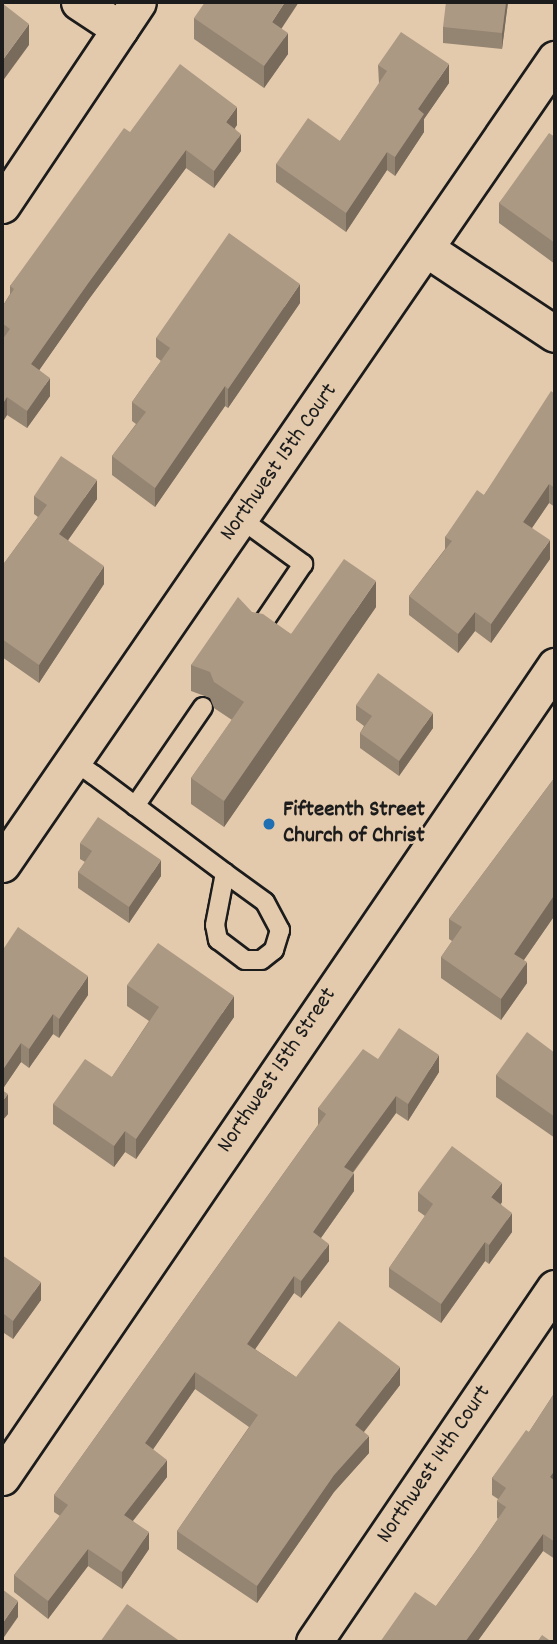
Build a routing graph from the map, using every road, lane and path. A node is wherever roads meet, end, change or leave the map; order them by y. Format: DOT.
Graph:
graph roads {
  1 [pos="79,2"];
  2 [pos="129,16"];
  3 [pos="555,59"];
  4 [pos="2,205"];
  5 [pos="428,250"];
  6 [pos="555,334"];
  7 [pos="241,519"];
  8 [pos="260,629"];
  9 [pos="555,666"];
  10 [pos="203,707"];
  11 [pos="74,761"];
  12 [pos="135,806"];
  13 [pos="2,864"];
  14 [pos="225,873"];
  15 [pos="555,1288"];
  16 [pos="2,1477"];
  17 [pos="314,1642"];
  1 -- 2 [label="street"];
  2 -- 4 [label="street"];
  3 -- 5 [label="street, Northwest 15th Court"];
  5 -- 6 [label="street"];
  5 -- 7 [label="street, Northwest 15th Court"];
  7 -- 8 [label="lane"];
  7 -- 11 [label="street, Northwest 15th Court"];
  9 -- 16 [label="street, Northwest 15th Street"];
  10 -- 12 [label="lane"];
  11 -- 12 [label="lane"];
  11 -- 13 [label="street, Northwest 15th Court"];
  12 -- 14 [label="lane"];
  14 -- 14 [label="lane"];
  15 -- 17 [label="street, Northwest 14th Court"];
}
